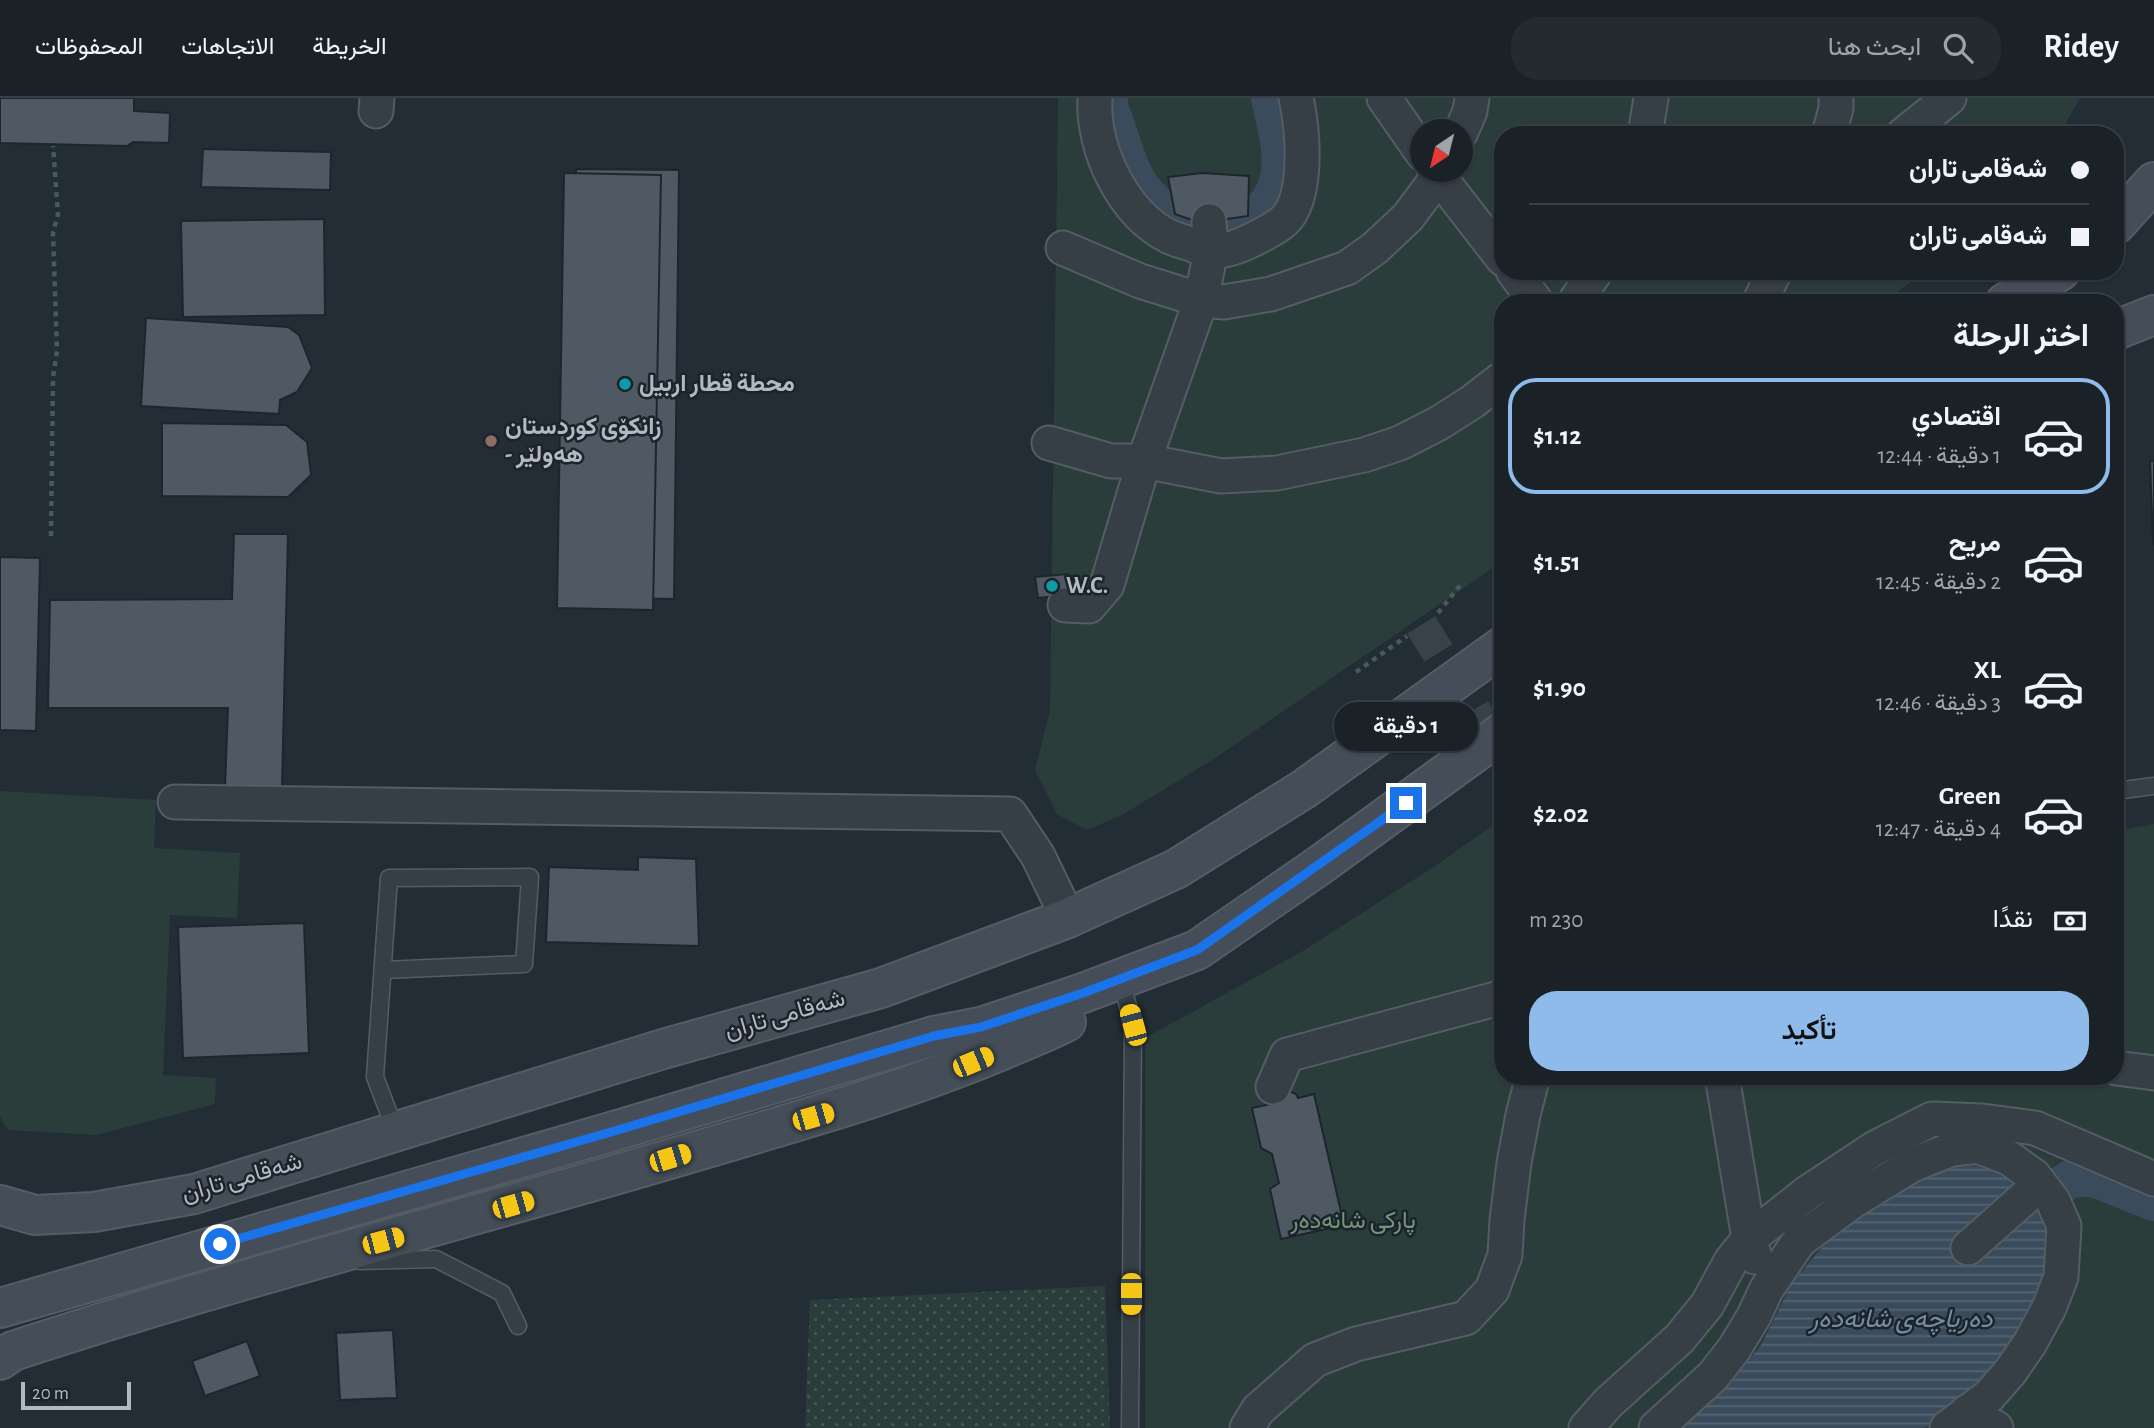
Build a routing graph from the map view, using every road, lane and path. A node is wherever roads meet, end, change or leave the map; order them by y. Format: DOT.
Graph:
graph roads {
  1 [pos="1095,98"];
  2 [pos="1296,98"];
  3 [pos="1384,98"];
  4 [pos="1472,98"];
  5 [pos="1651,98"];
  6 [pos="1836,98"];
  7 [pos="1949,98"];
  8 [pos="1467,119"];
  9 [pos="1646,126"];
  10 [pos="1831,126"];
  11 [pos="1914,126"];
  12 [pos="1410,134"];
  13 [pos="52,145"];
  14 [pos="1427,182"];
  15 [pos="1445,182"];
  16 [pos="2154,182"];
  17 [pos="2124,215"];
  18 [pos="2154,226"];
  19 [pos="1210,235"];
  20 [pos="2124,240"];
  21 [pos="1494,247"];
  22 [pos="1063,248"];
  23 [pos="1520,280"];
  24 [pos="2045,280"];
  25 [pos="1531,294"];
  26 [pos="2021,294"];
  27 [pos="1201,300"];
  28 [pos="2154,315"];
  29 [pos="2124,327"];
  30 [pos="1494,385"];
  31 [pos="1049,443"];
  32 [pos="1144,461"];
  33 [pos="51,536"];
  34 [pos="1462,583"];
  35 [pos="1065,606"];
  36 [pos="1438,613"];
  37 [pos="1407,636"];
  38 [pos="1494,652"];
  39 [pos="1356,672"];
  40 [pos="1494,739"];
  41 [pos="2154,786"];
  42 [pos="2124,790"];
  43 [pos="175,802"];
  44 [pos="1068,918"];
  45 [pos="1197,950"];
  46 [pos="383,970"];
  47 [pos="1124,991"];
  48 [pos="1494,999"];
  49 [pos="2124,1069"];
  50 [pos="2154,1073"];
  51 [pos="1530,1085"];
  52 [pos="1723,1085"];
  53 [pos="1273,1087"];
  54 [pos="396,1132"];
  55 [pos="2154,1179"];
  56 [pos="2042,1187"];
  57 [pos="18,1210"];
  58 [pos="0,1233"];
  59 [pos="1749,1239"];
  60 [pos="1968,1248"];
  61 [pos="305,1263"];
  62 [pos="1766,1290"];
  63 [pos="0,1308"];
  64 [pos="518,1326"];
  65 [pos="11,1344"];
  66 [pos="1634,1379"];
  67 [pos="1683,1403"];
  68 [pos="1956,1420"];
  69 [pos="1130,1428"];
  70 [pos="1247,1428"];
  71 [pos="1586,1428"];
  72 [pos="1609,1428"];
  73 [pos="1631,1428"];
  74 [pos="1656,1428"];
  75 [pos="1996,1428"];
  1 -- 19 [label="street"];
  2 -- 19 [label="street"];
  3 -- 12 [label="street"];
  4 -- 8 [label="street"];
  5 -- 9 [label="street"];
  6 -- 10 [label="street"];
  7 -- 11 [label="street"];
  13 -- 33 [label="path"];
  14 -- 27 [label="street"];
  15 -- 21 [label="street"];
  16 -- 17 [label="main road"];
  18 -- 20 [label="main road"];
  19 -- 27 [label="street"];
  22 -- 27 [label="street"];
  23 -- 25 [label="street"];
  24 -- 26 [label="main road"];
  27 -- 32 [label="street"];
  28 -- 29 [label="main road"];
  30 -- 32 [label="street"];
  31 -- 32 [label="street"];
  32 -- 35 [label="street"];
  34 -- 36 [label="path"];
  37 -- 39 [label="path"];
  38 -- 44 [label="main road, شەقامی تاران"];
  40 -- 45 [label="main road"];
  41 -- 42 [label="lane"];
  43 -- 44 [label="street"];
  44 -- 54 [label="main road, شەقامی تاران"];
  45 -- 47 [label="main road"];
  45 -- 63 [label="main road"];
  46 -- 46 [label="lane"];
  46 -- 54 [label="lane"];
  47 -- 61 [label="main road"];
  47 -- 69 [label="lane"];
  48 -- 53 [label="street"];
  49 -- 50 [label="street"];
  51 -- 70 [label="street"];
  52 -- 59 [label="street"];
  54 -- 57 [label="main road, شەقامی تاران"];
  55 -- 59 [label="street"];
  56 -- 60 [label="street"];
  56 -- 62 [label="street"];
  56 -- 68 [label="street"];
  57 -- 58 [label="main road"];
  59 -- 62 [label="street"];
  59 -- 66 [label="street"];
  61 -- 64 [label="lane"];
  61 -- 65 [label="main road"];
  62 -- 67 [label="street"];
  66 -- 71 [label="street"];
  66 -- 72 [label="street"];
  67 -- 73 [label="street"];
  67 -- 74 [label="street"];
  68 -- 75 [label="street"];
}
